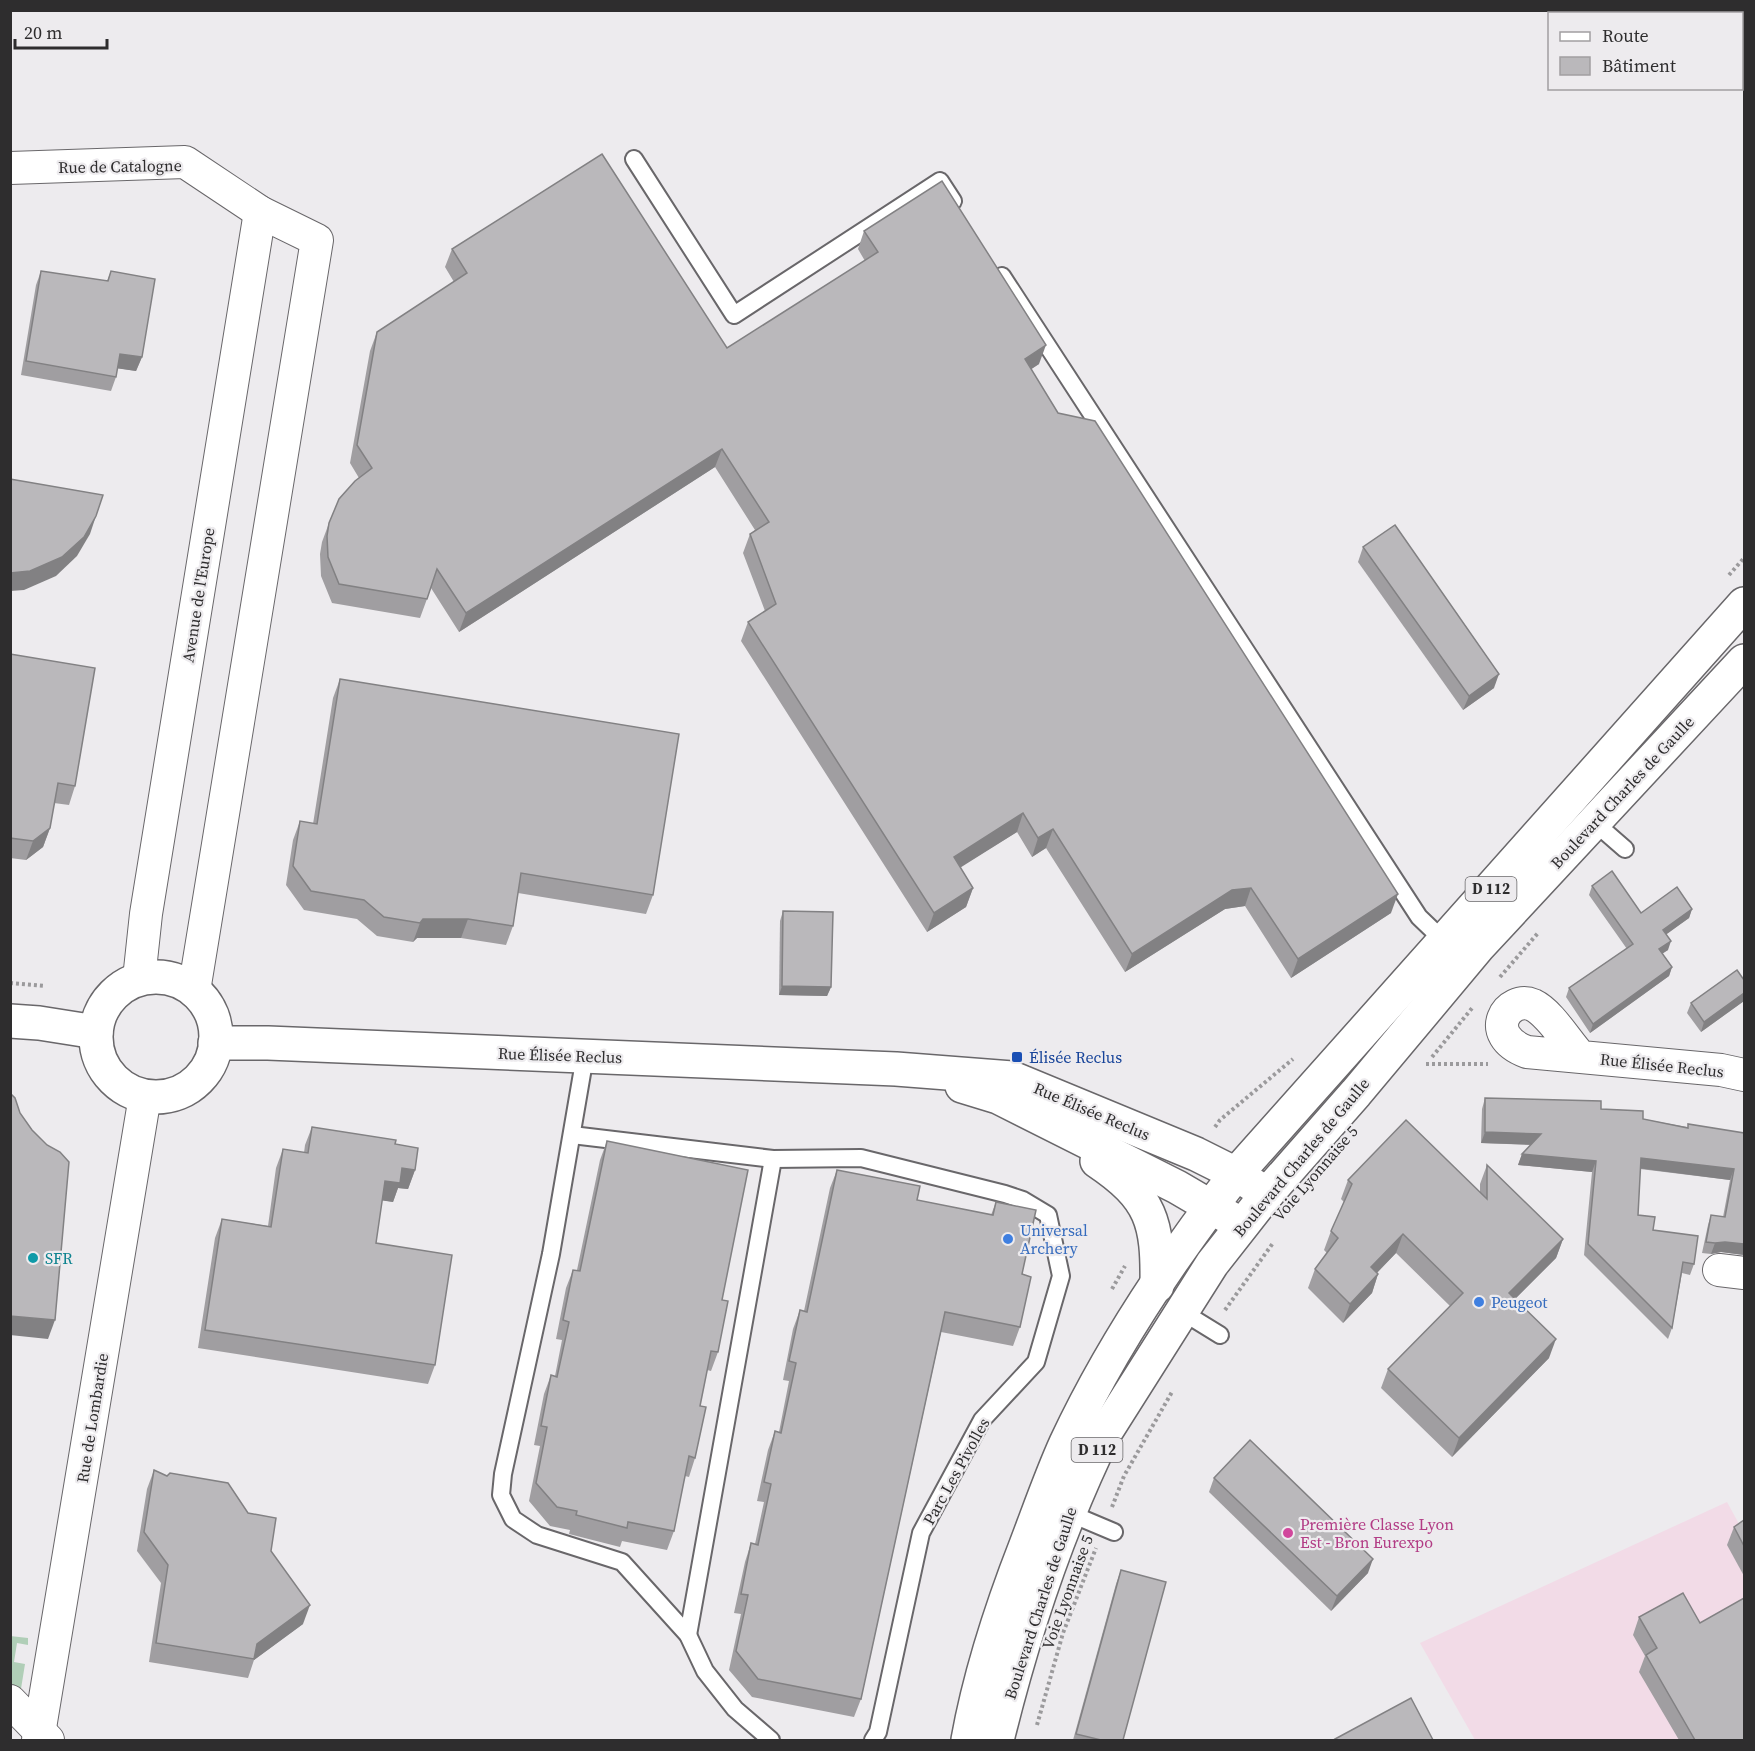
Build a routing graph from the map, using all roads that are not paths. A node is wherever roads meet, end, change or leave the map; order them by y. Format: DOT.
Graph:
graph roads {
  1 [pos="634,159"];
  2 [pos="10,168"];
  3 [pos="959,211"];
  4 [pos="260,212"];
  5 [pos="992,261"];
  6 [pos="1744,604"];
  7 [pos="1744,661"];
  8 [pos="1594,822"];
  9 [pos="1625,849"];
  10 [pos="1444,941"];
  11 [pos="139,979"];
  12 [pos="194,991"];
  13 [pos="10,1021"];
  14 [pos="96,1032"];
  15 [pos="215,1043"];
  16 [pos="585,1056"];
  17 [pos="1580,1056"];
  18 [pos="905,1070"];
  19 [pos="1744,1075"];
  20 [pos="145,1096"];
  21 [pos="998,1097"];
  22 [pos="572,1135"];
  23 [pos="773,1159"];
  24 [pos="1236,1174"];
  25 [pos="1267,1194"];
  26 [pos="1212,1206"];
  27 [pos="1242,1225"];
  28 [pos="1157,1286"];
  29 [pos="1181,1311"];
  30 [pos="1215,1332"];
  31 [pos="1069,1513"];
  32 [pos="1108,1530"];
  33 [pos="688,1635"];
  34 [pos="10,1701"];
  35 [pos="42,1737"];
  36 [pos="771,1740"];
  37 [pos="873,1740"];
  38 [pos="968,1740"];
  39 [pos="997,1740"];
  1 -- 3 [label="lane"];
  2 -- 4 [label="street, Rue de Catalogne"];
  4 -- 11 [label="street, Avenue de l'Europe"];
  4 -- 12 [label="street, Rue de Catalogne"];
  5 -- 10 [label="lane"];
  6 -- 10 [label="main road, D 112"];
  7 -- 8 [label="main road, Boulevard Charles de Gaulle / D 112"];
  8 -- 9 [label="lane"];
  8 -- 25 [label="main road, Boulevard Charles de Gaulle / D 112"];
  10 -- 24 [label="main road, D 112"];
  11 -- 12 [label="main road"];
  11 -- 14 [label="main road"];
  12 -- 15 [label="main road"];
  13 -- 14 [label="main road"];
  14 -- 20 [label="main road"];
  15 -- 16 [label="main road, Rue Élisée Reclus"];
  15 -- 20 [label="main road"];
  16 -- 18 [label="main road, Rue Élisée Reclus"];
  16 -- 22 [label="lane"];
  17 -- 17 [label="street, Rue Élisée Reclus"];
  17 -- 19 [label="street, Rue Élisée Reclus"];
  18 -- 21 [label="main road, Rue Élisée Reclus"];
  18 -- 24 [label="main road, Rue Élisée Reclus"];
  20 -- 35 [label="street, Rue de Lombardie"];
  21 -- 26 [label="main road, Rue Élisée Reclus"];
  21 -- 28 [label="main road, Rue Élisée Reclus"];
  22 -- 23 [label="lane, Parc Les Pivolles"];
  22 -- 33 [label="lane"];
  23 -- 33 [label="lane"];
  23 -- 37 [label="lane, Parc Les Pivolles"];
  24 -- 25 [label="main road, Rue Élisée Reclus"];
  24 -- 26 [label="main road, Boulevard Charles de Gaulle / D 112"];
  25 -- 27 [label="main road, Boulevard Charles de Gaulle / D 112"];
  26 -- 27 [label="main road, Rue Élisée Reclus"];
  26 -- 28 [label="main road, Boulevard Charles de Gaulle / D 112"];
  27 -- 29 [label="main road, Boulevard Charles de Gaulle / D 112"];
  28 -- 38 [label="main road, Boulevard Charles de Gaulle / D 112"];
  29 -- 30 [label="lane"];
  29 -- 31 [label="main road, Boulevard Charles de Gaulle / D 112"];
  31 -- 32 [label="lane"];
  31 -- 39 [label="main road, Boulevard Charles de Gaulle / D 112"];
  33 -- 36 [label="lane"];
  34 -- 35 [label="street"];
}
